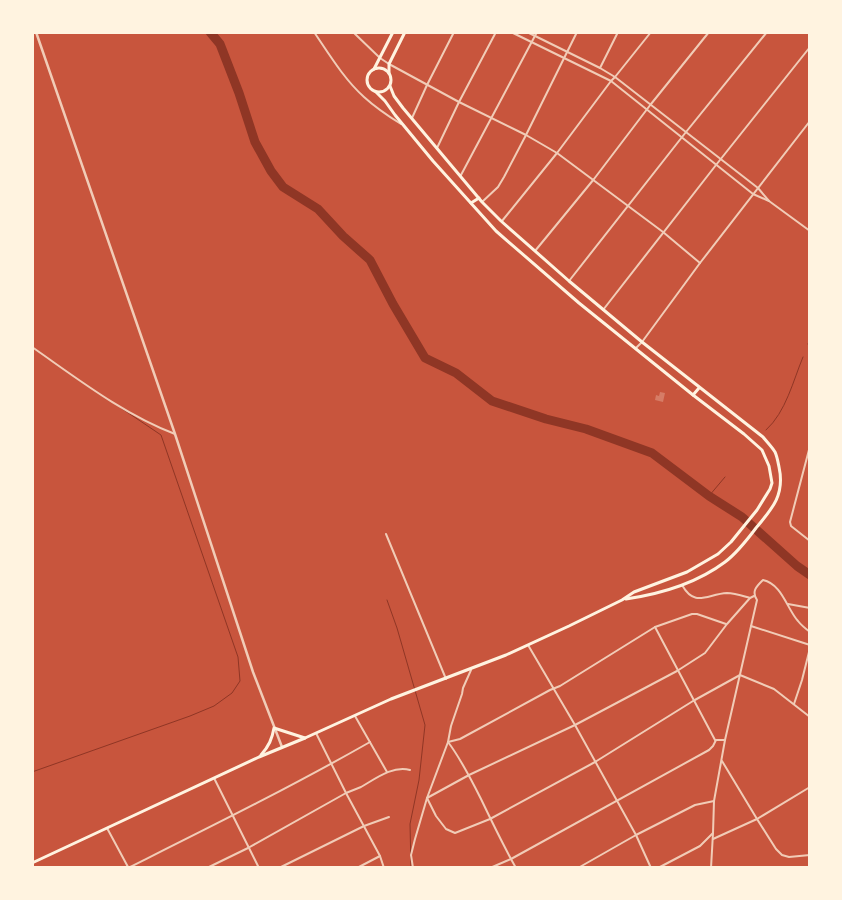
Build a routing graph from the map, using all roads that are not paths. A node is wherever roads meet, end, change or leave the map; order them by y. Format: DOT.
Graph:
graph roads {
  1 [pos="36,32"];
  2 [pos="314,32"];
  3 [pos="353,32"];
  4 [pos="393,32"];
  5 [pos="405,32"];
  6 [pos="454,32"];
  7 [pos="496,32"];
  8 [pos="511,32"];
  9 [pos="527,32"];
  10 [pos="537,32"];
  11 [pos="577,32"];
  12 [pos="618,32"];
  13 [pos="651,32"];
  14 [pos="709,32"];
  15 [pos="767,32"];
  16 [pos="535,37"];
  17 [pos="532,43"];
  18 [pos="810,47"];
  19 [pos="567,52"];
  20 [pos="380,58"];
  21 [pos="564,58"];
  22 [pos="389,64"];
  23 [pos="600,68"];
  24 [pos="374,69"];
  25 [pos="389,73"];
  26 [pos="615,77"];
  27 [pos="610,81"];
  28 [pos="427,84"];
  29 [pos="390,86"];
  30 [pos="375,91"];
  31 [pos="459,102"];
  32 [pos="651,104"];
  33 [pos="647,110"];
  34 [pos="412,118"];
  35 [pos="492,118"];
  36 [pos="810,121"];
  37 [pos="405,127"];
  38 [pos="686,132"];
  39 [pos="526,135"];
  40 [pos="682,138"];
  41 [pos="437,148"];
  42 [pos="557,152"];
  43 [pos="720,159"];
  44 [pos="716,164"];
  45 [pos="461,175"];
  46 [pos="594,180"];
  47 [pos="758,188"];
  48 [pos="753,194"];
  49 [pos="479,198"];
  50 [pos="769,201"];
  51 [pos="482,202"];
  52 [pos="471,203"];
  53 [pos="628,206"];
  54 [pos="501,221"];
  55 [pos="810,231"];
  56 [pos="663,232"];
  57 [pos="535,251"];
  58 [pos="700,263"];
  59 [pos="569,281"];
  60 [pos="603,310"];
  61 [pos="642,342"];
  62 [pos="32,347"];
  63 [pos="635,348"];
  64 [pos="699,388"];
  65 [pos="693,395"];
  66 [pos="175,434"];
  67 [pos="810,446"];
  68 [pos="386,534"];
  69 [pos="810,541"];
  70 [pos="682,584"];
  71 [pos="754,596"];
  72 [pos="750,598"];
  73 [pos="622,600"];
  74 [pos="788,604"];
  75 [pos="810,608"];
  76 [pos="727,624"];
  77 [pos="751,626"];
  78 [pos="655,627"];
  79 [pos="810,632"];
  80 [pos="528,645"];
  81 [pos="810,646"];
  82 [pos="471,670"];
  83 [pos="677,671"];
  84 [pos="740,674"];
  85 [pos="446,679"];
  86 [pos="554,689"];
  87 [pos="693,701"];
  88 [pos="794,704"];
  89 [pos="355,716"];
  90 [pos="810,717"];
  91 [pos="575,725"];
  92 [pos="274,728"];
  93 [pos="316,733"];
  94 [pos="305,738"];
  95 [pos="716,740"];
  96 [pos="725,740"];
  97 [pos="370,742"];
  98 [pos="448,742"];
  99 [pos="282,748"];
  100 [pos="259,757"];
  101 [pos="721,760"];
  102 [pos="595,762"];
  103 [pos="332,764"];
  104 [pos="410,770"];
  105 [pos="387,772"];
  106 [pos="469,775"];
  107 [pos="214,778"];
  108 [pos="810,788"];
  109 [pos="346,793"];
  110 [pos="427,798"];
  111 [pos="616,800"];
  112 [pos="714,802"];
  113 [pos="232,816"];
  114 [pos="389,817"];
  115 [pos="490,819"];
  116 [pos="757,819"];
  117 [pos="364,826"];
  118 [pos="107,828"];
  119 [pos="713,833"];
  120 [pos="636,835"];
  121 [pos="713,839"];
  122 [pos="248,848"];
  123 [pos="810,855"];
  124 [pos="380,856"];
  125 [pos="511,859"];
  126 [pos="32,864"];
  127 [pos="128,867"];
  128 [pos="207,868"];
  129 [pos="259,868"];
  130 [pos="279,868"];
  131 [pos="358,868"];
  132 [pos="384,868"];
  133 [pos="412,868"];
  134 [pos="490,868"];
  135 [pos="516,868"];
  136 [pos="578,868"];
  137 [pos="652,868"];
  138 [pos="658,868"];
  139 [pos="710,868"];
  1 -- 66 [label="street"];
  2 -- 37 [label="street"];
  3 -- 20 [label="street"];
  4 -- 20 [label="highway"];
  5 -- 22 [label="highway"];
  6 -- 28 [label="street"];
  7 -- 31 [label="street"];
  8 -- 17 [label="street"];
  9 -- 16 [label="street"];
  10 -- 16 [label="street"];
  11 -- 19 [label="street"];
  12 -- 23 [label="street"];
  13 -- 26 [label="street"];
  14 -- 32 [label="street"];
  15 -- 38 [label="street"];
  16 -- 17 [label="street"];
  16 -- 19 [label="street"];
  17 -- 21 [label="street"];
  17 -- 35 [label="street"];
  18 -- 43 [label="street"];
  19 -- 21 [label="street"];
  19 -- 23 [label="street"];
  20 -- 22 [label="street"];
  20 -- 24 [label="highway"];
  21 -- 27 [label="street"];
  21 -- 39 [label="street"];
  22 -- 25 [label="highway"];
  22 -- 28 [label="street"];
  23 -- 26 [label="street"];
  24 -- 25 [label="highway"];
  24 -- 30 [label="highway"];
  25 -- 29 [label="highway"];
  26 -- 27 [label="street"];
  26 -- 32 [label="street"];
  27 -- 33 [label="street"];
  27 -- 42 [label="street"];
  28 -- 31 [label="street"];
  28 -- 34 [label="street"];
  29 -- 30 [label="highway"];
  29 -- 34 [label="highway"];
  30 -- 37 [label="highway"];
  31 -- 35 [label="street"];
  31 -- 41 [label="street"];
  32 -- 33 [label="street"];
  32 -- 38 [label="street"];
  33 -- 40 [label="street"];
  33 -- 46 [label="street"];
  34 -- 41 [label="highway"];
  35 -- 39 [label="street"];
  35 -- 45 [label="street"];
  36 -- 47 [label="street"];
  37 -- 52 [label="highway"];
  38 -- 40 [label="street"];
  38 -- 43 [label="street"];
  39 -- 42 [label="street"];
  39 -- 51 [label="street"];
  40 -- 44 [label="street"];
  40 -- 53 [label="street"];
  41 -- 45 [label="highway"];
  42 -- 46 [label="street"];
  42 -- 54 [label="street"];
  43 -- 44 [label="street"];
  43 -- 47 [label="street"];
  44 -- 48 [label="street"];
  44 -- 56 [label="street"];
  45 -- 49 [label="highway"];
  46 -- 53 [label="street"];
  46 -- 57 [label="street"];
  47 -- 48 [label="street"];
  47 -- 50 [label="street"];
  48 -- 50 [label="street"];
  48 -- 58 [label="street"];
  49 -- 51 [label="highway"];
  49 -- 52 [label="highway"];
  50 -- 55 [label="street"];
  51 -- 54 [label="highway"];
  52 -- 63 [label="highway"];
  53 -- 56 [label="street"];
  53 -- 59 [label="street"];
  54 -- 57 [label="highway"];
  56 -- 58 [label="street"];
  56 -- 60 [label="street"];
  57 -- 59 [label="highway"];
  58 -- 61 [label="street"];
  59 -- 60 [label="highway"];
  60 -- 61 [label="highway"];
  61 -- 63 [label="street"];
  61 -- 64 [label="highway"];
  62 -- 66 [label="street"];
  63 -- 65 [label="highway"];
  64 -- 65 [label="highway"];
  64 -- 70 [label="highway"];
  65 -- 73 [label="highway"];
  66 -- 92 [label="street"];
  67 -- 69 [label="street"];
  68 -- 85 [label="street"];
  70 -- 72 [label="street"];
  70 -- 73 [label="highway"];
  71 -- 72 [label="street"];
  71 -- 74 [label="street"];
  71 -- 77 [label="street"];
  72 -- 76 [label="street"];
  73 -- 80 [label="highway"];
  74 -- 75 [label="street"];
  74 -- 79 [label="street"];
  76 -- 78 [label="street"];
  76 -- 83 [label="street"];
  77 -- 81 [label="street"];
  77 -- 84 [label="street"];
  78 -- 83 [label="street"];
  78 -- 86 [label="street"];
  80 -- 82 [label="highway"];
  80 -- 86 [label="street"];
  81 -- 88 [label="street"];
  82 -- 85 [label="highway"];
  82 -- 98 [label="street"];
  83 -- 87 [label="street"];
  83 -- 91 [label="street"];
  84 -- 87 [label="street"];
  84 -- 88 [label="street"];
  84 -- 96 [label="street"];
  85 -- 89 [label="highway"];
  86 -- 91 [label="street"];
  86 -- 98 [label="street"];
  87 -- 95 [label="street"];
  87 -- 102 [label="street"];
  88 -- 90 [label="street"];
  89 -- 93 [label="highway"];
  89 -- 97 [label="street"];
  91 -- 102 [label="street"];
  91 -- 106 [label="street"];
  92 -- 94 [label="highway"];
  92 -- 99 [label="street"];
  92 -- 100 [label="highway"];
  93 -- 94 [label="highway"];
  93 -- 103 [label="street"];
  94 -- 99 [label="highway"];
  95 -- 96 [label="street"];
  95 -- 111 [label="street"];
  96 -- 101 [label="street"];
  97 -- 103 [label="street"];
  97 -- 105 [label="street"];
  98 -- 106 [label="street"];
  98 -- 110 [label="street"];
  99 -- 100 [label="highway"];
  100 -- 107 [label="highway"];
  101 -- 112 [label="street"];
  101 -- 116 [label="street"];
  102 -- 111 [label="street"];
  102 -- 115 [label="street"];
  103 -- 109 [label="street"];
  103 -- 113 [label="street"];
  104 -- 105 [label="street"];
  105 -- 109 [label="street"];
  106 -- 110 [label="street"];
  106 -- 115 [label="street"];
  107 -- 113 [label="street"];
  107 -- 118 [label="highway"];
  108 -- 116 [label="street"];
  109 -- 117 [label="street"];
  109 -- 122 [label="street"];
  110 -- 115 [label="street"];
  110 -- 133 [label="street"];
  111 -- 120 [label="street"];
  111 -- 125 [label="street"];
  112 -- 119 [label="street"];
  112 -- 120 [label="street"];
  113 -- 122 [label="street"];
  113 -- 127 [label="street"];
  114 -- 117 [label="street"];
  115 -- 125 [label="street"];
  116 -- 121 [label="street"];
  116 -- 123 [label="street"];
  117 -- 124 [label="street"];
  117 -- 130 [label="street"];
  118 -- 126 [label="highway"];
  118 -- 127 [label="street"];
  119 -- 121 [label="street"];
  119 -- 138 [label="street"];
  120 -- 136 [label="street"];
  120 -- 137 [label="street"];
  121 -- 139 [label="street"];
  122 -- 128 [label="street"];
  122 -- 129 [label="street"];
  124 -- 131 [label="street"];
  124 -- 132 [label="street"];
  125 -- 134 [label="street"];
  125 -- 135 [label="street"];
}
